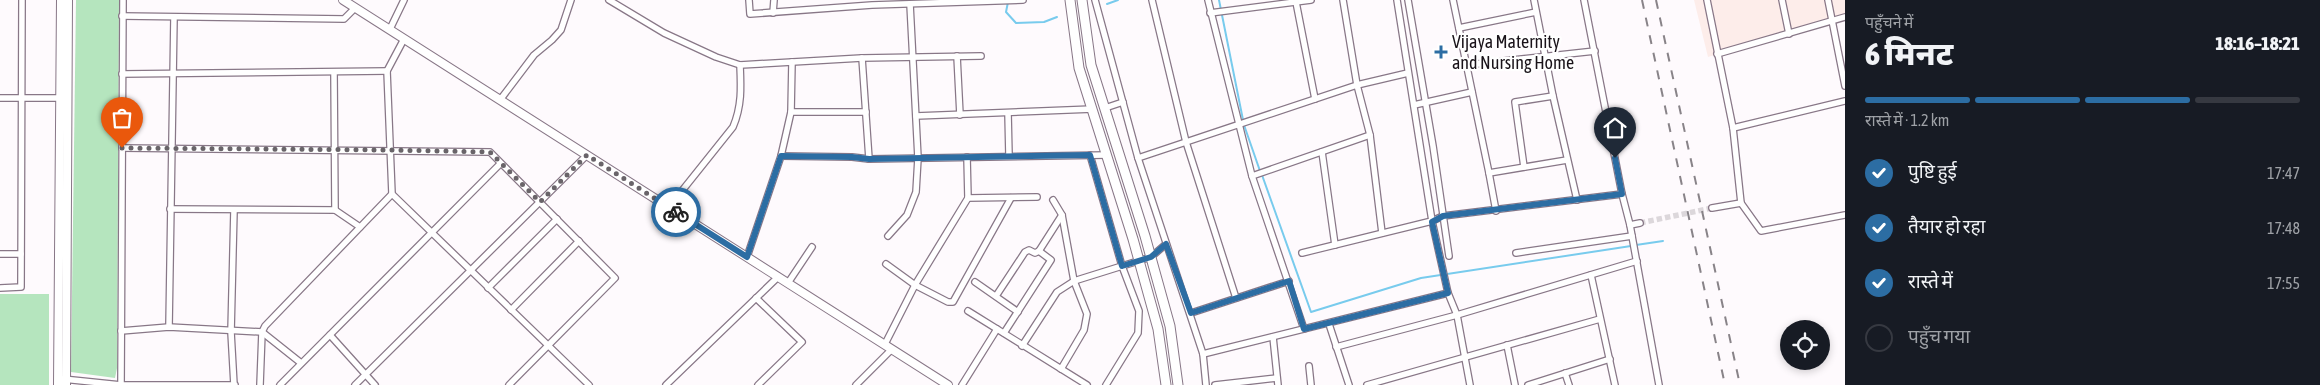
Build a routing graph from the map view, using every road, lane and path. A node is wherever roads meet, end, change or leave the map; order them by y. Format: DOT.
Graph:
graph roads {
  1 [pos="22,0"];
  2 [pos="61,0"];
  3 [pos="68,0"];
  4 [pos="123,0"];
  5 [pos="343,0"];
  6 [pos="404,0"];
  7 [pos="571,0"];
  8 [pos="610,0"];
  9 [pos="749,0"];
  10 [pos="774,0"];
  11 [pos="1023,0"];
  12 [pos="1070,0"];
  13 [pos="1082,0"];
  14 [pos="1096,0"];
  15 [pos="1152,0"];
  16 [pos="1208,0"];
  17 [pos="1311,0"];
  18 [pos="1343,0"];
  19 [pos="1397,0"];
  20 [pos="1408,0"];
  21 [pos="1453,0"];
  22 [pos="1534,0"];
  23 [pos="1584,0"];
  24 [pos="1707,0"];
  25 [pos="1782,0"];
  26 [pos="1828,0"];
  27 [pos="1005,1"];
  28 [pos="872,2"];
  29 [pos="1296,2"];
  30 [pos="910,4"];
  31 [pos="355,8"];
  32 [pos="1536,12"];
  33 [pos="773,13"];
  34 [pos="1210,13"];
  35 [pos="122,16"];
  36 [pos="174,17"];
  37 [pos="1845,17"];
  38 [pos="1833,21"];
  39 [pos="1459,28"];
  40 [pos="390,29"];
  41 [pos="1788,34"];
  42 [pos="404,39"];
  43 [pos="1595,51"];
  44 [pos="1717,54"];
  45 [pos="911,56"];
  46 [pos="957,56"];
  47 [pos="980,56"];
  48 [pos="1546,56"];
  49 [pos="862,58"];
  50 [pos="1418,60"];
  51 [pos="792,62"];
  52 [pos="1406,63"];
  53 [pos="740,65"];
  54 [pos="1467,65"];
  55 [pos="387,71"];
  56 [pos="334,72"];
  57 [pos="1408,73"];
  58 [pos="122,74"];
  59 [pos="172,75"];
  60 [pos="1357,85"];
  61 [pos="1845,86"];
  62 [pos="1472,92"];
  63 [pos="1552,96"];
  64 [pos="0,98"];
  65 [pos="21,98"];
  66 [pos="60,98"];
  67 [pos="1315,99"];
  68 [pos="500,100"];
  69 [pos="1845,101"];
  70 [pos="1123,102"];
  71 [pos="1426,103"];
  72 [pos="1414,105"];
  73 [pos="1104,108"];
  74 [pos="1093,110"];
  75 [pos="791,112"];
  76 [pos="866,112"];
  77 [pos="1008,113"];
  78 [pos="960,115"];
  79 [pos="916,116"];
  80 [pos="1239,124"];
  81 [pos="1733,128"];
  82 [pos="1370,135"];
  83 [pos="1186,142"];
  84 [pos="122,148"];
  85 [pos="171,149"];
  86 [pos="334,149"];
  87 [pos="390,150"];
  88 [pos="1322,152"];
  89 [pos="1107,154"];
  90 [pos="587,155"];
  91 [pos="1090,155"];
  92 [pos="781,156"];
  93 [pos="1009,156"];
  94 [pos="967,157"];
  95 [pos="918,158"];
  96 [pos="1138,158"];
  97 [pos="869,159"];
  98 [pos="1567,160"];
  99 [pos="500,164"];
  100 [pos="1524,167"];
  101 [pos="1489,173"];
  102 [pos="1252,176"];
  103 [pos="392,194"];
  104 [pos="1622,194"];
  105 [pos="1037,197"];
  106 [pos="968,198"];
  107 [pos="1012,198"];
  108 [pos="1054,200"];
  109 [pos="1577,200"];
  110 [pos="540,202"];
  111 [pos="1741,203"];
  112 [pos="669,207"];
  113 [pos="1712,208"];
  114 [pos="170,209"];
  115 [pos="234,210"];
  116 [pos="335,210"];
  117 [pos="1496,211"];
  118 [pos="1062,215"];
  119 [pos="1845,215"];
  120 [pos="1443,216"];
  121 [pos="557,219"];
  122 [pos="1432,222"];
  123 [pos="1640,223"];
  124 [pos="1630,225"];
  125 [pos="360,227"];
  126 [pos="432,233"];
  127 [pos="1382,233"];
  128 [pos="888,236"];
  129 [pos="1632,236"];
  130 [pos="579,241"];
  131 [pos="1166,244"];
  132 [pos="1335,245"];
  133 [pos="812,247"];
  134 [pos="1039,251"];
  135 [pos="1302,252"];
  136 [pos="1516,253"];
  137 [pos="0,254"];
  138 [pos="21,254"];
  139 [pos="1449,256"];
  140 [pos="747,257"];
  141 [pos="1151,257"];
  142 [pos="1636,258"];
  143 [pos="1139,261"];
  144 [pos="886,264"];
  145 [pos="1122,266"];
  146 [pos="470,270"];
  147 [pos="1591,275"];
  148 [pos="778,277"];
  149 [pos="1074,281"];
  150 [pos="1289,281"];
  151 [pos="976,282"];
  152 [pos="788,283"];
  153 [pos="916,285"];
  154 [pos="0,288"];
  155 [pos="488,288"];
  156 [pos="1448,293"];
  157 [pos="996,296"];
  158 [pos="756,298"];
  159 [pos="1236,298"];
  160 [pos="511,310"];
  161 [pos="968,312"];
  162 [pos="1018,312"];
  163 [pos="1191,313"];
  164 [pos="1457,315"];
  165 [pos="1600,319"];
  166 [pos="1329,324"];
  167 [pos="169,327"];
  168 [pos="997,329"];
  169 [pos="1304,329"];
  170 [pos="122,331"];
  171 [pos="231,332"];
  172 [pos="262,332"];
  173 [pos="1004,333"];
  174 [pos="330,335"];
  175 [pos="1273,337"];
  176 [pos="1507,345"];
  177 [pos="548,346"];
  178 [pos="1022,346"];
  179 [pos="1336,346"];
  180 [pos="888,347"];
  181 [pos="1203,354"];
  182 [pos="1465,357"];
  183 [pos="1610,359"];
  184 [pos="301,364"];
  185 [pos="1309,366"];
  186 [pos="1061,369"];
  187 [pos="1565,373"];
  188 [pos="365,375"];
  189 [pos="1395,377"];
  190 [pos="1277,378"];
  191 [pos="62,382"];
  192 [pos="587,384"];
  193 [pos="120,385"];
  194 [pos="169,385"];
  195 [pos="234,385"];
  196 [pos="260,385"];
  197 [pos="280,385"];
  198 [pos="355,385"];
  199 [pos="375,385"];
  200 [pos="508,385"];
  201 [pos="666,385"];
  202 [pos="758,385"];
  203 [pos="856,385"];
  204 [pos="948,385"];
  205 [pos="962,385"];
  206 [pos="1087,385"];
  207 [pos="1106,385"];
  208 [pos="1166,385"];
  209 [pos="1178,385"];
  210 [pos="1206,385"];
  211 [pos="1215,385"];
  212 [pos="1278,385"];
  213 [pos="1311,385"];
  214 [pos="1349,385"];
  215 [pos="1367,385"];
  216 [pos="1399,385"];
  217 [pos="1470,385"];
  218 [pos="1515,385"];
  219 [pos="1528,385"];
  220 [pos="1569,385"];
  221 [pos="1615,385"];
  222 [pos="1659,385"];
  1 -- 65 [label="street"];
  2 -- 66 [label="street"];
  3 -- 191 [label="street"];
  4 -- 35 [label="street"];
  5 -- 31 [label="street"];
  6 -- 40 [label="street"];
  7 -- 68 [label="street"];
  8 -- 53 [label="street"];
  9 -- 33 [label="street"];
  10 -- 33 [label="street"];
  11 -- 27 [label="street"];
  12 -- 74 [label="main road"];
  13 -- 73 [label="main road"];
  14 -- 70 [label="street"];
  15 -- 83 [label="street"];
  16 -- 34 [label="street"];
  17 -- 29 [label="street"];
  18 -- 60 [label="street"];
  19 -- 52 [label="street"];
  20 -- 50 [label="street"];
  21 -- 39 [label="street"];
  22 -- 32 [label="street"];
  23 -- 43 [label="street"];
  24 -- 44 [label="street"];
  25 -- 41 [label="street"];
  26 -- 38 [label="street"];
  27 -- 30 [label="street"];
  28 -- 30 [label="street"];
  28 -- 33 [label="street"];
  29 -- 34 [label="street"];
  29 -- 67 [label="street"];
  30 -- 45 [label="street"];
  31 -- 36 [label="street"];
  31 -- 40 [label="street"];
  32 -- 39 [label="street"];
  32 -- 48 [label="street"];
  34 -- 80 [label="street"];
  35 -- 36 [label="street"];
  35 -- 58 [label="street"];
  36 -- 59 [label="street"];
  37 -- 38 [label="street"];
  38 -- 41 [label="street"];
  38 -- 61 [label="street"];
  39 -- 54 [label="street"];
  40 -- 42 [label="street"];
  41 -- 44 [label="street"];
  42 -- 55 [label="street"];
  42 -- 68 [label="street"];
  43 -- 48 [label="street"];
  43 -- 104 [label="street"];
  44 -- 81 [label="street"];
  45 -- 46 [label="street"];
  45 -- 49 [label="street"];
  45 -- 79 [label="street"];
  46 -- 47 [label="street"];
  46 -- 78 [label="street"];
  48 -- 54 [label="street"];
  48 -- 63 [label="street"];
  49 -- 51 [label="street"];
  49 -- 76 [label="street"];
  50 -- 52 [label="street"];
  50 -- 71 [label="street"];
  51 -- 53 [label="street"];
  51 -- 75 [label="street"];
  52 -- 57 [label="street"];
  53 -- 112 [label="street"];
  54 -- 62 [label="street"];
  55 -- 56 [label="street"];
  55 -- 87 [label="street"];
  56 -- 59 [label="street"];
  56 -- 86 [label="street"];
  57 -- 60 [label="street"];
  57 -- 72 [label="street"];
  58 -- 59 [label="street"];
  58 -- 84 [label="street"];
  59 -- 85 [label="street"];
  60 -- 67 [label="street"];
  60 -- 82 [label="street"];
  62 -- 71 [label="street"];
  62 -- 101 [label="street"];
  63 -- 98 [label="street"];
  63 -- 100 [label="street"];
  64 -- 65 [label="street"];
  65 -- 66 [label="street"];
  65 -- 138 [label="street"];
  66 -- 191 [label="street"];
  67 -- 80 [label="street"];
  68 -- 90 [label="street"];
  69 -- 81 [label="street"];
  70 -- 73 [label="street"];
  70 -- 96 [label="street"];
  71 -- 72 [label="street"];
  71 -- 120 [label="street"];
  72 -- 122 [label="street"];
  73 -- 141 [label="main road"];
  74 -- 77 [label="street"];
  74 -- 89 [label="main road"];
  75 -- 76 [label="street"];
  75 -- 92 [label="street"];
  76 -- 97 [label="street"];
  77 -- 78 [label="street"];
  77 -- 93 [label="street"];
  78 -- 79 [label="street"];
  79 -- 95 [label="street"];
  80 -- 83 [label="street"];
  80 -- 102 [label="street"];
  81 -- 111 [label="street"];
  82 -- 88 [label="street"];
  82 -- 127 [label="street"];
  83 -- 96 [label="street"];
  83 -- 159 [label="street"];
  84 -- 85 [label="street"];
  84 -- 170 [label="street"];
  85 -- 86 [label="street"];
  85 -- 114 [label="street"];
  86 -- 87 [label="street"];
  86 -- 116 [label="street"];
  87 -- 99 [label="street"];
  87 -- 103 [label="street"];
  88 -- 102 [label="street"];
  88 -- 132 [label="street"];
  89 -- 91 [label="street"];
  89 -- 143 [label="main road"];
  90 -- 110 [label="street"];
  90 -- 112 [label="street"];
  91 -- 93 [label="street"];
  91 -- 145 [label="street"];
  92 -- 97 [label="street"];
  92 -- 140 [label="street"];
  93 -- 94 [label="street"];
  94 -- 95 [label="street"];
  94 -- 106 [label="street"];
  95 -- 97 [label="street"];
  95 -- 128 [label="street"];
  96 -- 131 [label="street"];
  98 -- 100 [label="street"];
  98 -- 109 [label="street"];
  99 -- 110 [label="street"];
  99 -- 126 [label="street"];
  100 -- 101 [label="street"];
  101 -- 117 [label="street"];
  102 -- 150 [label="street"];
  103 -- 125 [label="street"];
  103 -- 126 [label="street"];
  104 -- 109 [label="street"];
  104 -- 124 [label="street"];
  105 -- 107 [label="street"];
  106 -- 107 [label="street"];
  106 -- 153 [label="street"];
  107 -- 153 [label="street"];
  108 -- 118 [label="street"];
  109 -- 117 [label="street"];
  110 -- 121 [label="street"];
  110 -- 146 [label="street"];
  111 -- 113 [label="street"];
  111 -- 119 [label="street"];
  112 -- 140 [label="street"];
  114 -- 115 [label="street"];
  114 -- 167 [label="street"];
  115 -- 116 [label="street"];
  115 -- 171 [label="street"];
  116 -- 125 [label="street"];
  117 -- 120 [label="street"];
  118 -- 134 [label="street"];
  118 -- 149 [label="street"];
  120 -- 122 [label="street"];
  120 -- 139 [label="street"];
  121 -- 130 [label="street"];
  121 -- 155 [label="street"];
  122 -- 127 [label="street"];
  122 -- 156 [label="street"];
  123 -- 124 [label="street"];
  124 -- 129 [label="street"];
  125 -- 172 [label="street"];
  126 -- 146 [label="street"];
  126 -- 174 [label="street"];
  127 -- 132 [label="street"];
  129 -- 136 [label="street"];
  129 -- 142 [label="street"];
  130 -- 160 [label="street"];
  130 -- 177 [label="street"];
  131 -- 141 [label="street"];
  131 -- 163 [label="street"];
  132 -- 135 [label="street"];
  133 -- 152 [label="street"];
  134 -- 157 [label="street"];
  134 -- 162 [label="street"];
  137 -- 138 [label="street"];
  138 -- 154 [label="street"];
  140 -- 148 [label="street"];
  141 -- 143 [label="street"];
  141 -- 209 [label="main road"];
  142 -- 147 [label="street"];
  142 -- 222 [label="street"];
  143 -- 145 [label="street"];
  143 -- 208 [label="main road"];
  144 -- 153 [label="street"];
  145 -- 149 [label="street"];
  145 -- 207 [label="street"];
  146 -- 155 [label="street"];
  146 -- 188 [label="street"];
  147 -- 164 [label="street"];
  147 -- 165 [label="street"];
  148 -- 152 [label="street"];
  148 -- 158 [label="street"];
  149 -- 178 [label="street"];
  149 -- 186 [label="street"];
  150 -- 159 [label="street"];
  150 -- 169 [label="street"];
  151 -- 157 [label="street"];
  152 -- 180 [label="street"];
  153 -- 180 [label="street"];
  155 -- 160 [label="street"];
  156 -- 164 [label="street"];
  156 -- 166 [label="street"];
  157 -- 162 [label="street"];
  158 -- 201 [label="street"];
  158 -- 202 [label="street"];
  159 -- 163 [label="street"];
  160 -- 177 [label="street"];
  161 -- 168 [label="street"];
  162 -- 173 [label="street"];
  163 -- 181 [label="street"];
  164 -- 179 [label="street"];
  164 -- 182 [label="street"];
  165 -- 176 [label="street"];
  165 -- 183 [label="street"];
  166 -- 169 [label="street"];
  166 -- 179 [label="street"];
  167 -- 170 [label="street"];
  167 -- 171 [label="street"];
  168 -- 173 [label="street"];
  168 -- 205 [label="street"];
  169 -- 175 [label="street"];
  170 -- 193 [label="street"];
  171 -- 172 [label="street"];
  171 -- 195 [label="street"];
  172 -- 184 [label="street"];
  172 -- 196 [label="street"];
  173 -- 178 [label="street"];
  174 -- 184 [label="street"];
  174 -- 188 [label="street"];
  175 -- 181 [label="street"];
  175 -- 190 [label="street"];
  176 -- 182 [label="street"];
  176 -- 218 [label="street"];
  177 -- 192 [label="street"];
  177 -- 200 [label="street"];
  178 -- 186 [label="street"];
  179 -- 214 [label="street"];
  180 -- 203 [label="street"];
  180 -- 204 [label="street"];
  181 -- 210 [label="street"];
  182 -- 189 [label="street"];
  182 -- 217 [label="street"];
  183 -- 187 [label="street"];
  183 -- 221 [label="street"];
  184 -- 197 [label="street"];
  185 -- 213 [label="street"];
  186 -- 206 [label="street"];
  187 -- 219 [label="street"];
  187 -- 220 [label="street"];
  188 -- 198 [label="street"];
  188 -- 199 [label="street"];
  189 -- 215 [label="street"];
  189 -- 216 [label="street"];
  190 -- 211 [label="street"];
  190 -- 212 [label="street"];
  191 -- 193 [label="street"];
  193 -- 194 [label="street"];
  194 -- 195 [label="street"];
}
